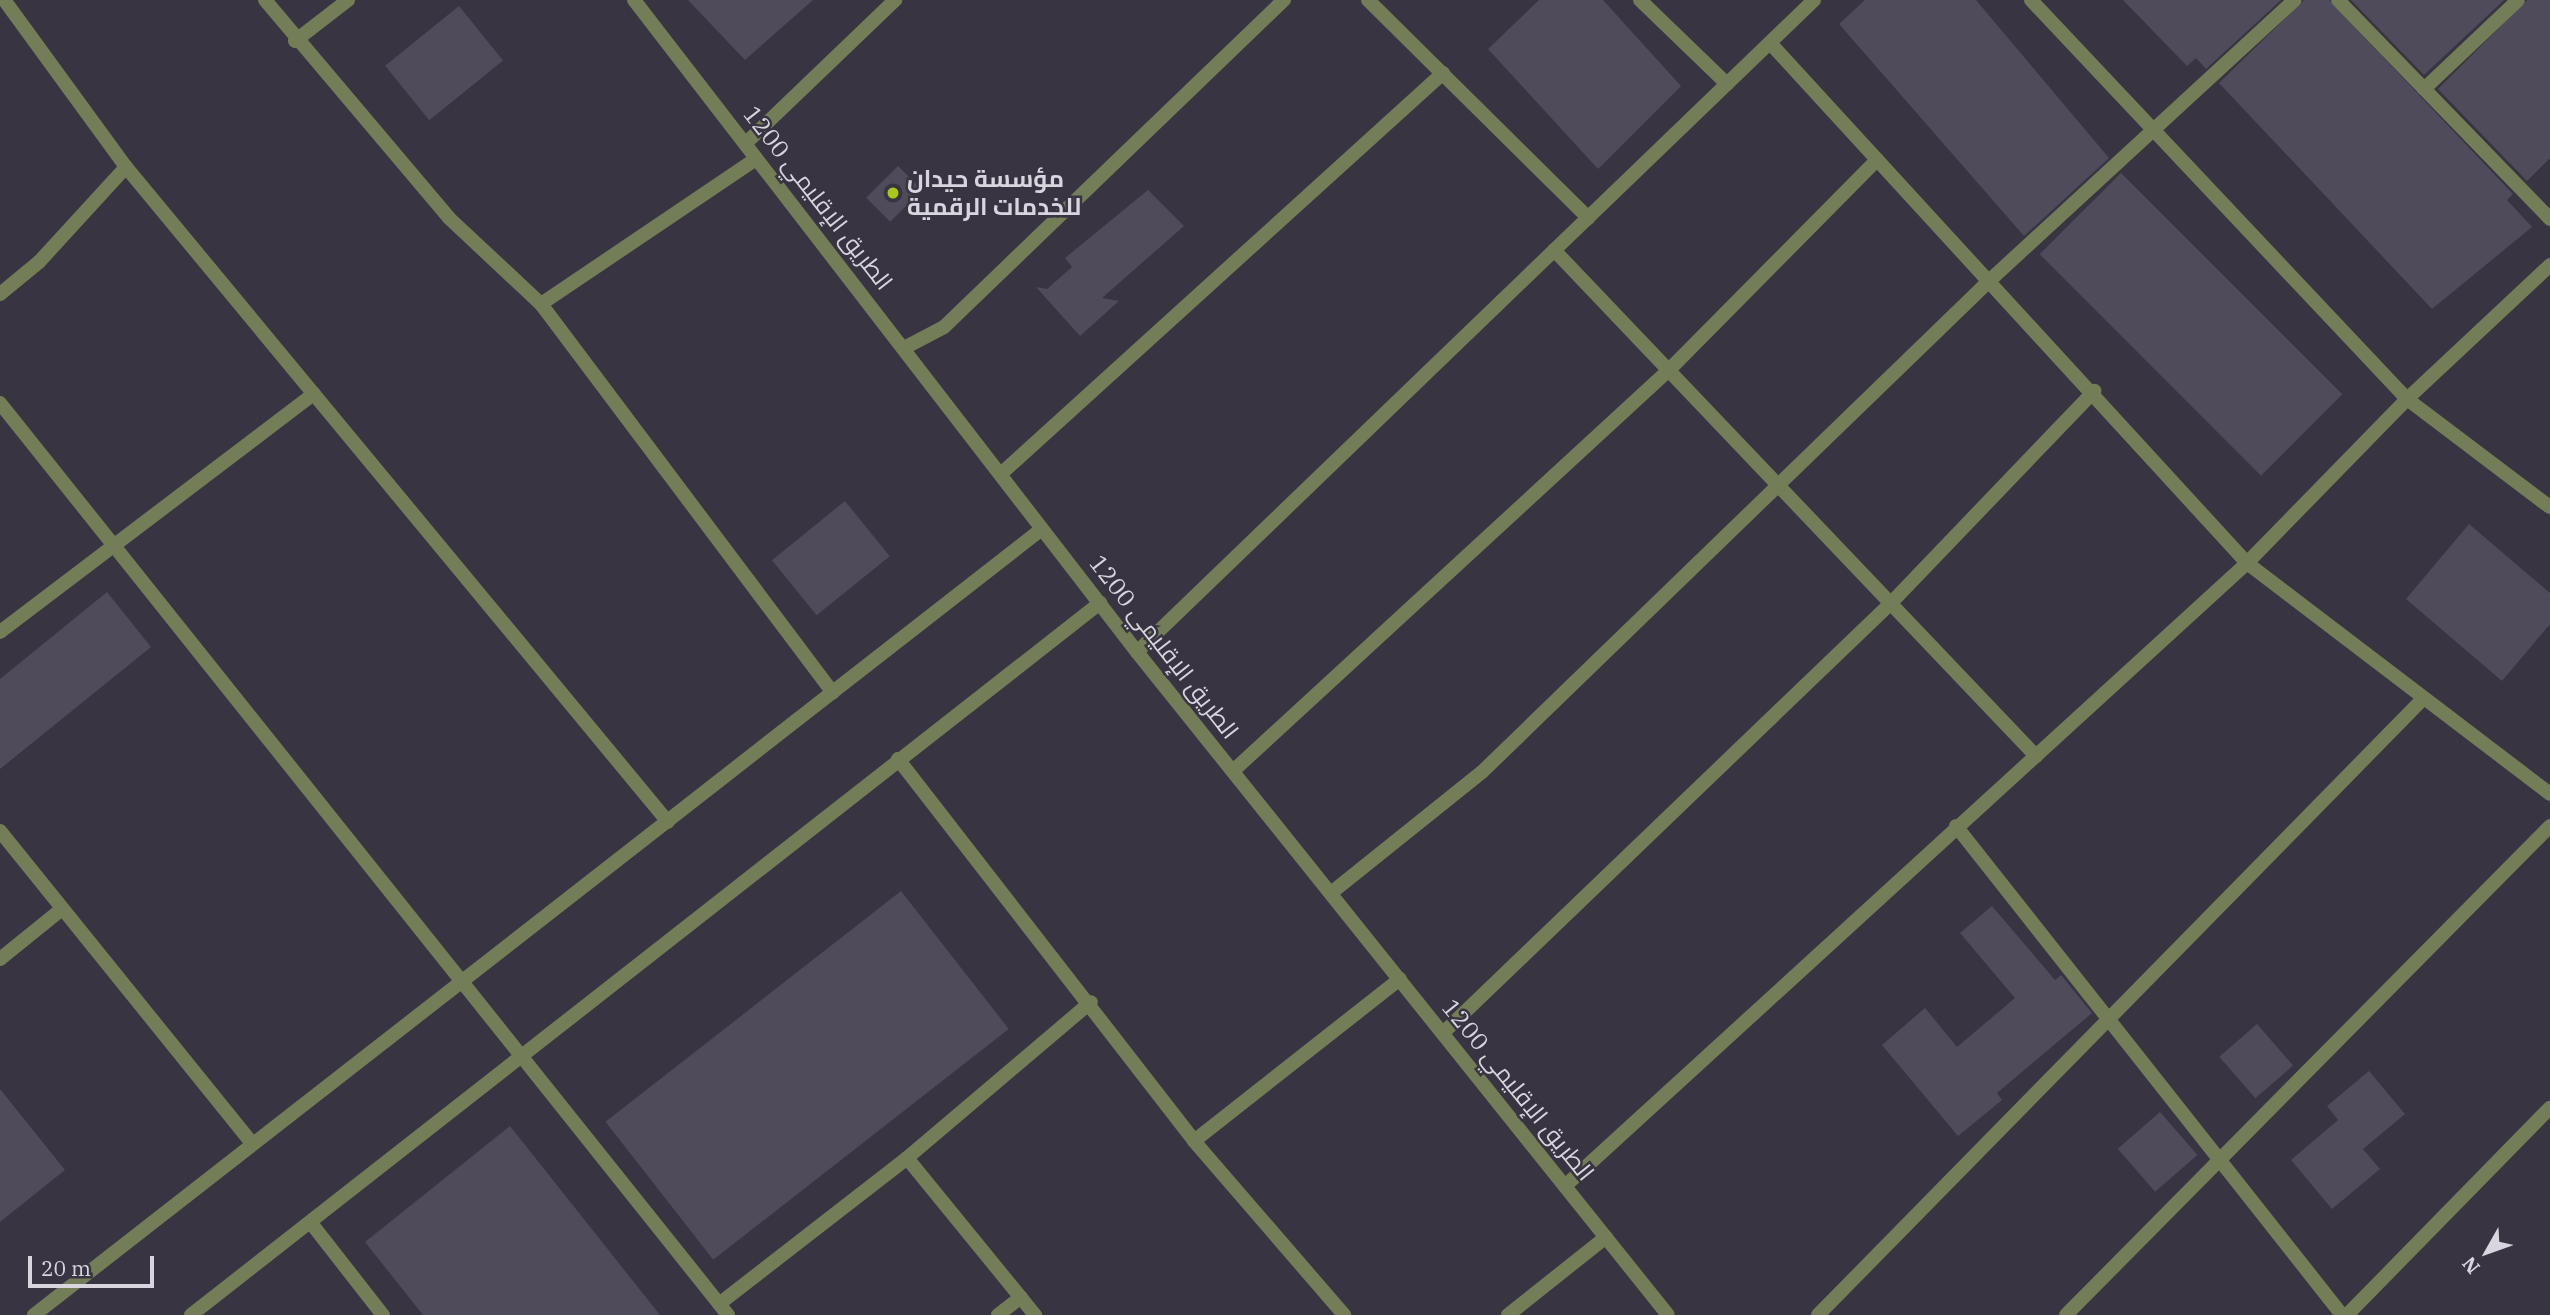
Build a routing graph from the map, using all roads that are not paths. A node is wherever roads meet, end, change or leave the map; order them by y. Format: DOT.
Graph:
graph roads {
  1 [pos="4,0"];
  2 [pos="265,0"];
  3 [pos="348,0"];
  4 [pos="634,0"];
  5 [pos="895,0"];
  6 [pos="1284,0"];
  7 [pos="1368,0"];
  8 [pos="1640,0"];
  9 [pos="1814,0"];
  10 [pos="2031,0"];
  11 [pos="2295,0"];
  12 [pos="2338,0"];
  13 [pos="2518,0"];
  14 [pos="295,41"];
  15 [pos="1770,43"];
  16 [pos="1443,73"];
  17 [pos="1727,84"];
  18 [pos="2424,89"];
  19 [pos="2153,133"];
  20 [pos="746,144"];
  21 [pos="756,159"];
  22 [pos="1877,160"];
  23 [pos="127,167"];
  24 [pos="1588,218"];
  25 [pos="2550,219"];
  26 [pos="1554,250"];
  27 [pos="2550,265"];
  28 [pos="1989,281"];
  29 [pos="0,294"];
  30 [pos="541,304"];
  31 [pos="906,347"];
  32 [pos="1669,370"];
  33 [pos="2094,391"];
  34 [pos="314,394"];
  35 [pos="2407,399"];
  36 [pos="0,404"];
  37 [pos="1003,472"];
  38 [pos="1781,488"];
  39 [pos="2550,507"];
  40 [pos="1042,529"];
  41 [pos="116,545"];
  42 [pos="2247,564"];
  43 [pos="1100,603"];
  44 [pos="1891,603"];
  45 [pos="0,632"];
  46 [pos="1138,652"];
  47 [pos="833,693"];
  48 [pos="2422,700"];
  49 [pos="2036,756"];
  50 [pos="898,759"];
  51 [pos="1233,771"];
  52 [pos="2550,794"];
  53 [pos="668,822"];
  54 [pos="2550,825"];
  55 [pos="1956,826"];
  56 [pos="0,831"];
  57 [pos="1331,892"];
  58 [pos="62,909"];
  59 [pos="0,959"];
  60 [pos="1400,979"];
  61 [pos="461,984"];
  62 [pos="1091,1002"];
  63 [pos="2111,1023"];
  64 [pos="1443,1033"];
  65 [pos="519,1056"];
  66 [pos="2550,1108"];
  67 [pos="1194,1141"];
  68 [pos="253,1144"];
  69 [pos="907,1158"];
  70 [pos="2221,1160"];
  71 [pos="1565,1186"];
  72 [pos="311,1223"];
  73 [pos="1606,1237"];
  74 [pos="1021,1297"];
  75 [pos="723,1309"];
  76 [pos="34,1315"];
  77 [pos="191,1315"];
  78 [pos="383,1315"];
  79 [pos="998,1315"];
  80 [pos="1035,1315"];
  81 [pos="1344,1315"];
  82 [pos="1508,1315"];
  83 [pos="1668,1315"];
  84 [pos="1818,1315"];
  85 [pos="2066,1315"];
  86 [pos="2345,1315"];
  1 -- 23 [label="street"];
  2 -- 14 [label="street"];
  3 -- 14 [label="street"];
  4 -- 20 [label="street, الطريق الإقليمي 1200"];
  5 -- 20 [label="street"];
  6 -- 31 [label="street"];
  7 -- 16 [label="street"];
  8 -- 17 [label="street"];
  9 -- 15 [label="street"];
  10 -- 19 [label="street"];
  11 -- 19 [label="street"];
  12 -- 18 [label="street"];
  13 -- 18 [label="street"];
  14 -- 30 [label="street"];
  15 -- 17 [label="street"];
  15 -- 22 [label="street"];
  16 -- 24 [label="street"];
  16 -- 37 [label="street"];
  17 -- 24 [label="street"];
  18 -- 25 [label="street"];
  19 -- 28 [label="street"];
  19 -- 35 [label="street"];
  20 -- 21 [label="street, الطريق الإقليمي 1200"];
  21 -- 30 [label="street"];
  21 -- 31 [label="street, الطريق الإقليمي 1200"];
  22 -- 28 [label="street"];
  22 -- 32 [label="street"];
  23 -- 29 [label="street"];
  23 -- 34 [label="street"];
  24 -- 26 [label="street"];
  26 -- 32 [label="street"];
  26 -- 46 [label="street"];
  27 -- 35 [label="street"];
  28 -- 33 [label="street"];
  28 -- 38 [label="street"];
  30 -- 47 [label="street"];
  31 -- 37 [label="street, الطريق الإقليمي 1200"];
  32 -- 38 [label="street"];
  32 -- 51 [label="street"];
  33 -- 42 [label="street"];
  33 -- 44 [label="street"];
  34 -- 41 [label="street"];
  34 -- 53 [label="street"];
  35 -- 39 [label="street"];
  35 -- 42 [label="street"];
  36 -- 41 [label="street"];
  37 -- 40 [label="street, الطريق الإقليمي 1200"];
  38 -- 44 [label="street"];
  38 -- 57 [label="street"];
  40 -- 43 [label="street, الطريق الإقليمي 1200"];
  40 -- 47 [label="street"];
  41 -- 45 [label="street"];
  41 -- 61 [label="street"];
  42 -- 48 [label="street"];
  42 -- 49 [label="street"];
  43 -- 46 [label="street, الطريق الإقليمي 1200"];
  43 -- 50 [label="street"];
  44 -- 49 [label="street"];
  44 -- 64 [label="street"];
  46 -- 51 [label="street, الطريق الإقليمي 1200"];
  47 -- 53 [label="street"];
  48 -- 52 [label="street"];
  48 -- 63 [label="street"];
  49 -- 55 [label="street"];
  50 -- 62 [label="street"];
  50 -- 65 [label="street"];
  51 -- 57 [label="street, الطريق الإقليمي 1200"];
  53 -- 61 [label="street"];
  54 -- 70 [label="street"];
  55 -- 63 [label="street"];
  55 -- 71 [label="street"];
  56 -- 58 [label="street"];
  57 -- 60 [label="street, الطريق الإقليمي 1200"];
  58 -- 59 [label="street"];
  58 -- 68 [label="street"];
  60 -- 64 [label="street, الطريق الإقليمي 1200"];
  60 -- 67 [label="street"];
  61 -- 65 [label="street"];
  61 -- 68 [label="street"];
  62 -- 67 [label="street"];
  62 -- 69 [label="street"];
  63 -- 70 [label="street"];
  63 -- 84 [label="street"];
  64 -- 71 [label="street, الطريق الإقليمي 1200"];
  65 -- 72 [label="street"];
  65 -- 75 [label="street"];
  66 -- 86 [label="street"];
  67 -- 81 [label="street"];
  68 -- 76 [label="street"];
  69 -- 74 [label="street"];
  69 -- 75 [label="street"];
  70 -- 85 [label="street"];
  70 -- 86 [label="street"];
  71 -- 73 [label="street, الطريق الإقليمي 1200"];
  72 -- 77 [label="street"];
  72 -- 78 [label="street"];
  73 -- 82 [label="street"];
  73 -- 83 [label="street, الطريق الإقليمي 1200"];
  74 -- 79 [label="street"];
  74 -- 80 [label="street"];
}
